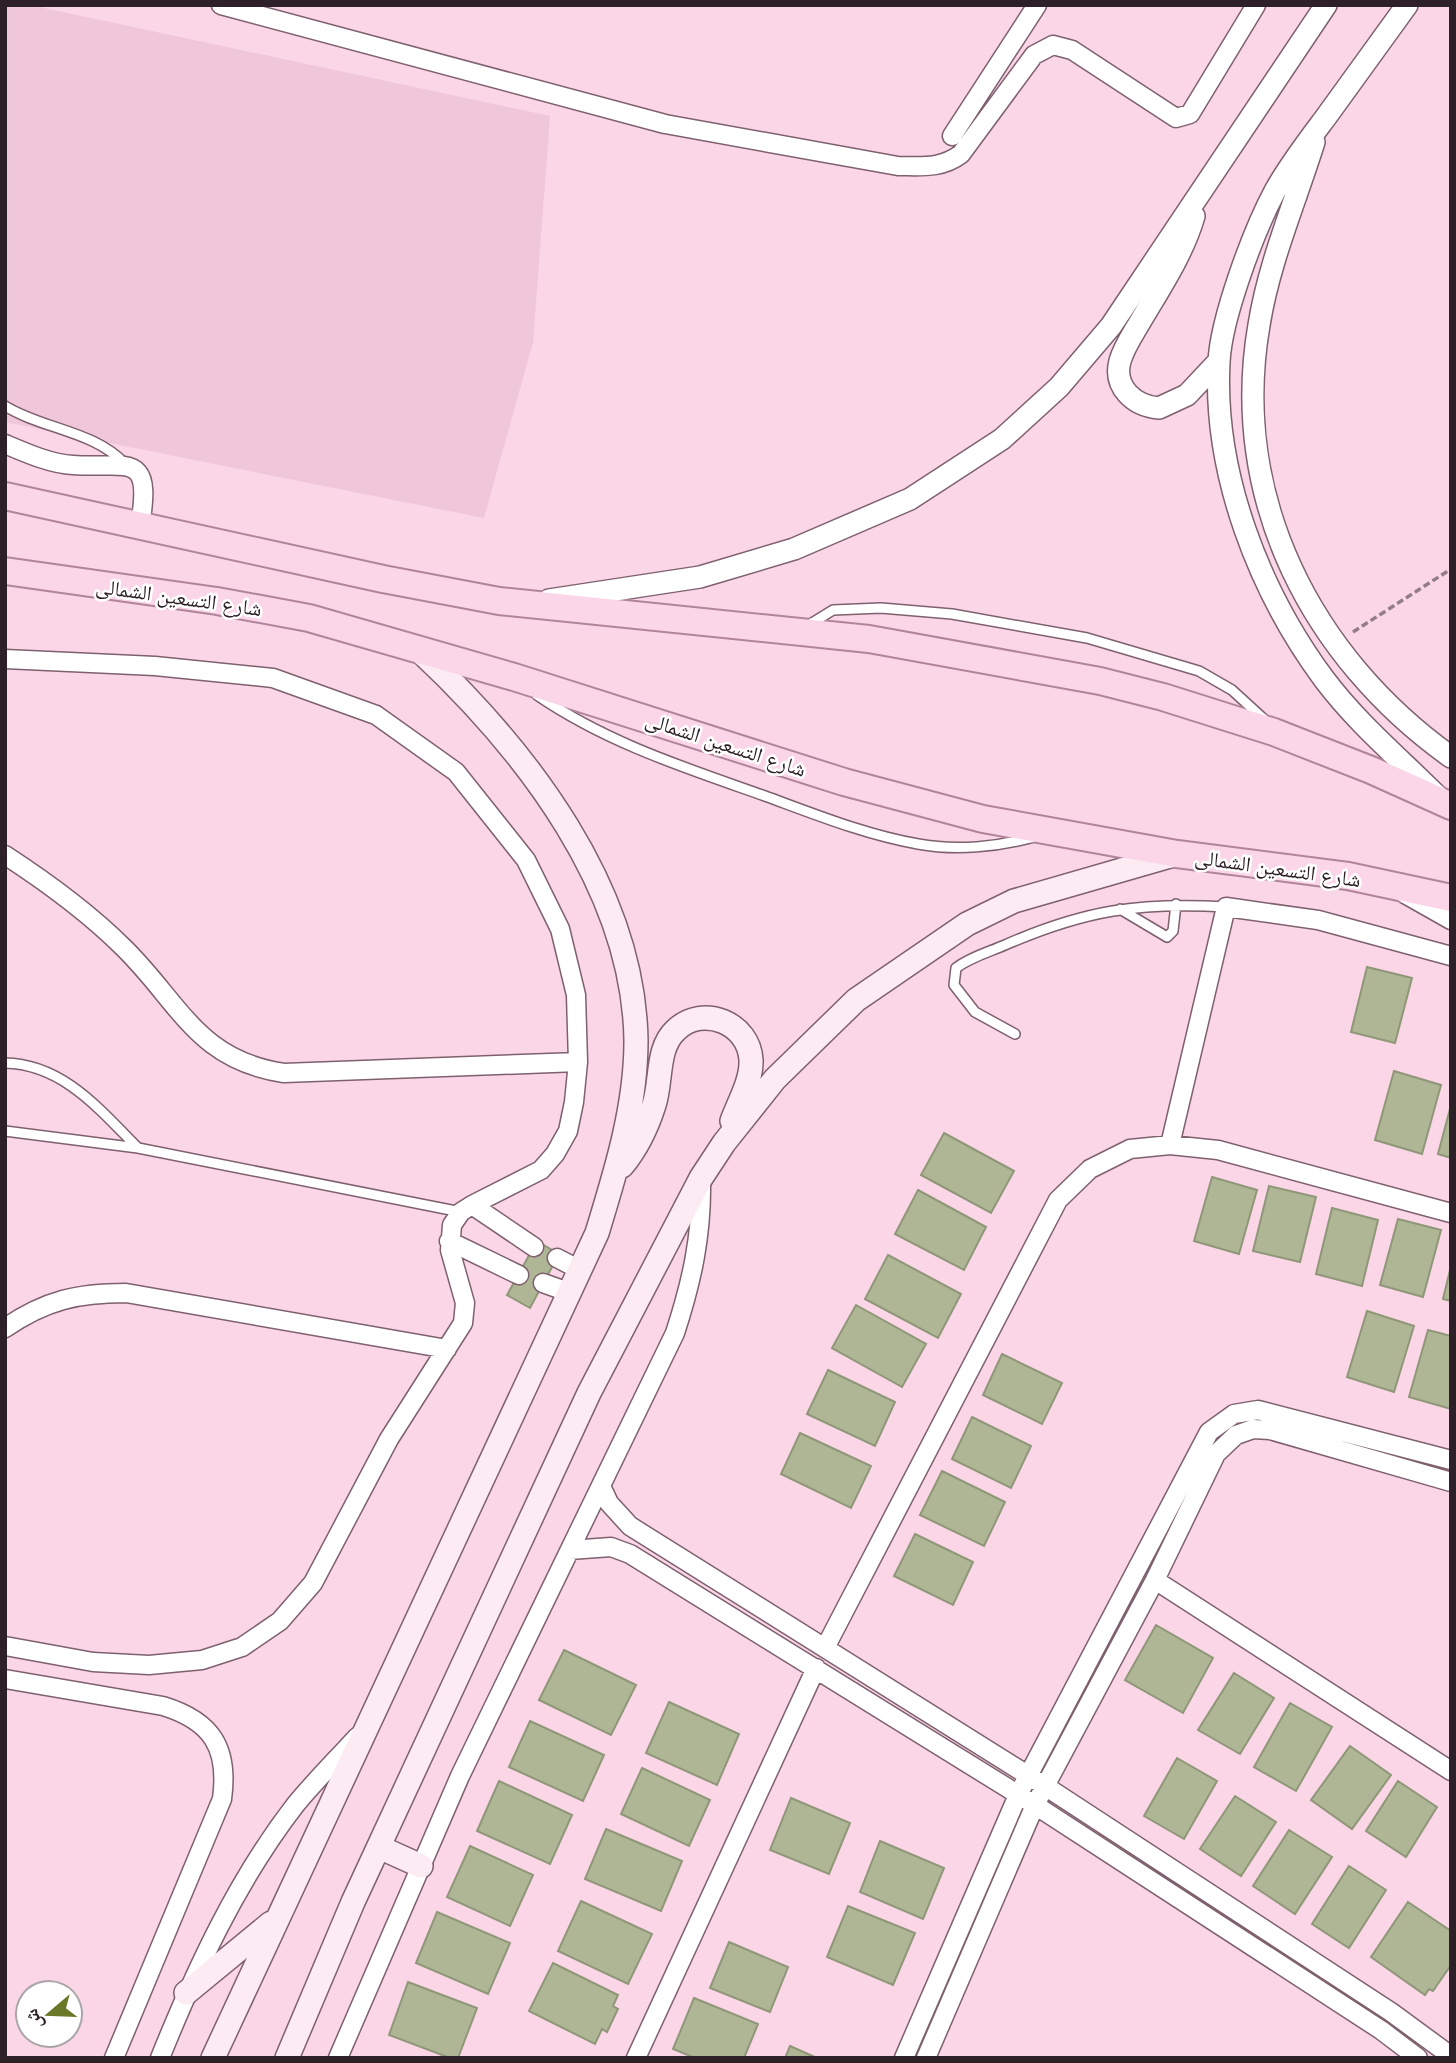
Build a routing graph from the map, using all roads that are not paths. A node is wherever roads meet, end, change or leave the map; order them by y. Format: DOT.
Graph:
graph roads {
  1 [pos="221,5"];
  2 [pos="1037,5"];
  3 [pos="1256,5"];
  4 [pos="1326,5"];
  5 [pos="1408,5"];
  6 [pos="1318,128"];
  7 [pos="952,136"];
  8 [pos="1198,197"];
  9 [pos="1219,361"];
  10 [pos="5,406"];
  11 [pos="5,444"];
  12 [pos="125,464"];
  13 [pos="5,496"];
  14 [pos="140,526"];
  15 [pos="5,571"];
  16 [pos="522,604"];
  17 [pos="802,630"];
  18 [pos="420,650"];
  19 [pos="5,659"];
  20 [pos="514,677"];
  21 [pos="1274,732"];
  22 [pos="1451,757"];
  23 [pos="1448,805"];
  24 [pos="1050,833"];
  25 [pos="1177,854"];
  26 [pos="5,855"];
  27 [pos="1390,885"];
  28 [pos="1451,898"];
  29 [pos="1175,904"];
  30 [pos="1226,907"];
  31 [pos="1120,909"];
  32 [pos="1451,920"];
  33 [pos="1451,956"];
  34 [pos="1014,1034"];
  35 [pos="578,1062"];
  36 [pos="5,1063"];
  37 [pos="5,1130"];
  38 [pos="724,1143"];
  39 [pos="1170,1145"];
  40 [pos="138,1148"];
  41 [pos="615,1174"];
  42 [pos="701,1178"];
  43 [pos="467,1209"];
  44 [pos="1451,1213"];
  45 [pos="449,1241"];
  46 [pos="534,1247"];
  47 [pos="557,1258"];
  48 [pos="580,1270"];
  49 [pos="519,1275"];
  50 [pos="543,1283"];
  51 [pos="568,1292"];
  52 [pos="5,1328"];
  53 [pos="447,1349"];
  54 [pos="1451,1460"];
  55 [pos="1451,1482"];
  56 [pos="601,1486"];
  57 [pos="570,1550"];
  58 [pos="1155,1580"];
  59 [pos="5,1646"];
  60 [pos="825,1648"];
  61 [pos="816,1668"];
  62 [pos="5,1679"];
  63 [pos="368,1723"];
  64 [pos="1451,1771"];
  65 [pos="1028,1776"];
  66 [pos="1045,1786"];
  67 [pos="1018,1795"];
  68 [pos="1035,1805"];
  69 [pos="379,1847"];
  70 [pos="421,1866"];
  71 [pos="276,1919"];
  72 [pos="186,1993"];
  73 [pos="1449,2051"];
  74 [pos="114,2058"];
  75 [pos="160,2058"];
  76 [pos="214,2058"];
  77 [pos="287,2058"];
  78 [pos="338,2058"];
  79 [pos="636,2058"];
  80 [pos="904,2058"];
  81 [pos="926,2058"];
  82 [pos="1418,2058"];
  1 -- 3 [label="street"];
  2 -- 7 [label="street"];
  4 -- 8 [label="street"];
  5 -- 6 [label="street"];
  6 -- 9 [label="street"];
  6 -- 22 [label="street"];
  8 -- 9 [label="street"];
  8 -- 16 [label="street"];
  9 -- 23 [label="street"];
  10 -- 12 [label="lane"];
  11 -- 12 [label="street"];
  12 -- 14 [label="street"];
  13 -- 14 [label="main road"];
  14 -- 16 [label="main road"];
  15 -- 18 [label="main road, شارع التسعين الشمالى"];
  16 -- 17 [label="main road"];
  17 -- 21 [label="main road"];
  17 -- 21 [label="lane"];
  18 -- 20 [label="main road, شارع التسعين الشمالى"];
  18 -- 41 [label="main road"];
  19 -- 35 [label="street"];
  20 -- 24 [label="main road, شارع التسعين الشمالى"];
  20 -- 24 [label="lane"];
  21 -- 23 [label="main road"];
  24 -- 25 [label="main road, شارع التسعين الشمالى"];
  25 -- 27 [label="main road, شارع التسعين الشمالى"];
  25 -- 38 [label="main road"];
  26 -- 35 [label="street"];
  27 -- 28 [label="main road, شارع التسعين الشمالى"];
  27 -- 32 [label="street"];
  29 -- 30 [label="lane"];
  29 -- 31 [label="lane"];
  29 -- 31 [label="lane"];
  30 -- 33 [label="street"];
  30 -- 39 [label="street"];
  31 -- 34 [label="lane"];
  35 -- 43 [label="street"];
  36 -- 40 [label="lane"];
  37 -- 40 [label="lane"];
  38 -- 41 [label="main road"];
  38 -- 42 [label="main road"];
  39 -- 44 [label="street"];
  39 -- 60 [label="street"];
  40 -- 43 [label="lane"];
  41 -- 48 [label="main road"];
  42 -- 56 [label="street"];
  42 -- 69 [label="main road"];
  43 -- 45 [label="street"];
  43 -- 46 [label="street"];
  45 -- 49 [label="street"];
  45 -- 53 [label="street"];
  47 -- 48 [label="street"];
  48 -- 51 [label="main road"];
  50 -- 51 [label="street"];
  51 -- 63 [label="main road"];
  52 -- 53 [label="street"];
  53 -- 59 [label="street"];
  54 -- 65 [label="street"];
  55 -- 58 [label="street"];
  56 -- 57 [label="street"];
  56 -- 60 [label="street"];
  57 -- 61 [label="street"];
  57 -- 70 [label="street"];
  58 -- 64 [label="street"];
  58 -- 66 [label="street"];
  60 -- 65 [label="street"];
  61 -- 67 [label="street"];
  61 -- 79 [label="street"];
  62 -- 74 [label="street"];
  63 -- 71 [label="main road"];
  63 -- 72 [label="street"];
  65 -- 66 [label="street"];
  65 -- 67 [label="street"];
  66 -- 68 [label="street"];
  66 -- 73 [label="street"];
  67 -- 68 [label="street"];
  67 -- 80 [label="street"];
  68 -- 81 [label="street"];
  68 -- 82 [label="street"];
  69 -- 70 [label="main road"];
  69 -- 77 [label="main road"];
  70 -- 78 [label="street"];
  71 -- 72 [label="main road"];
  71 -- 76 [label="main road"];
  72 -- 75 [label="street"];
}
